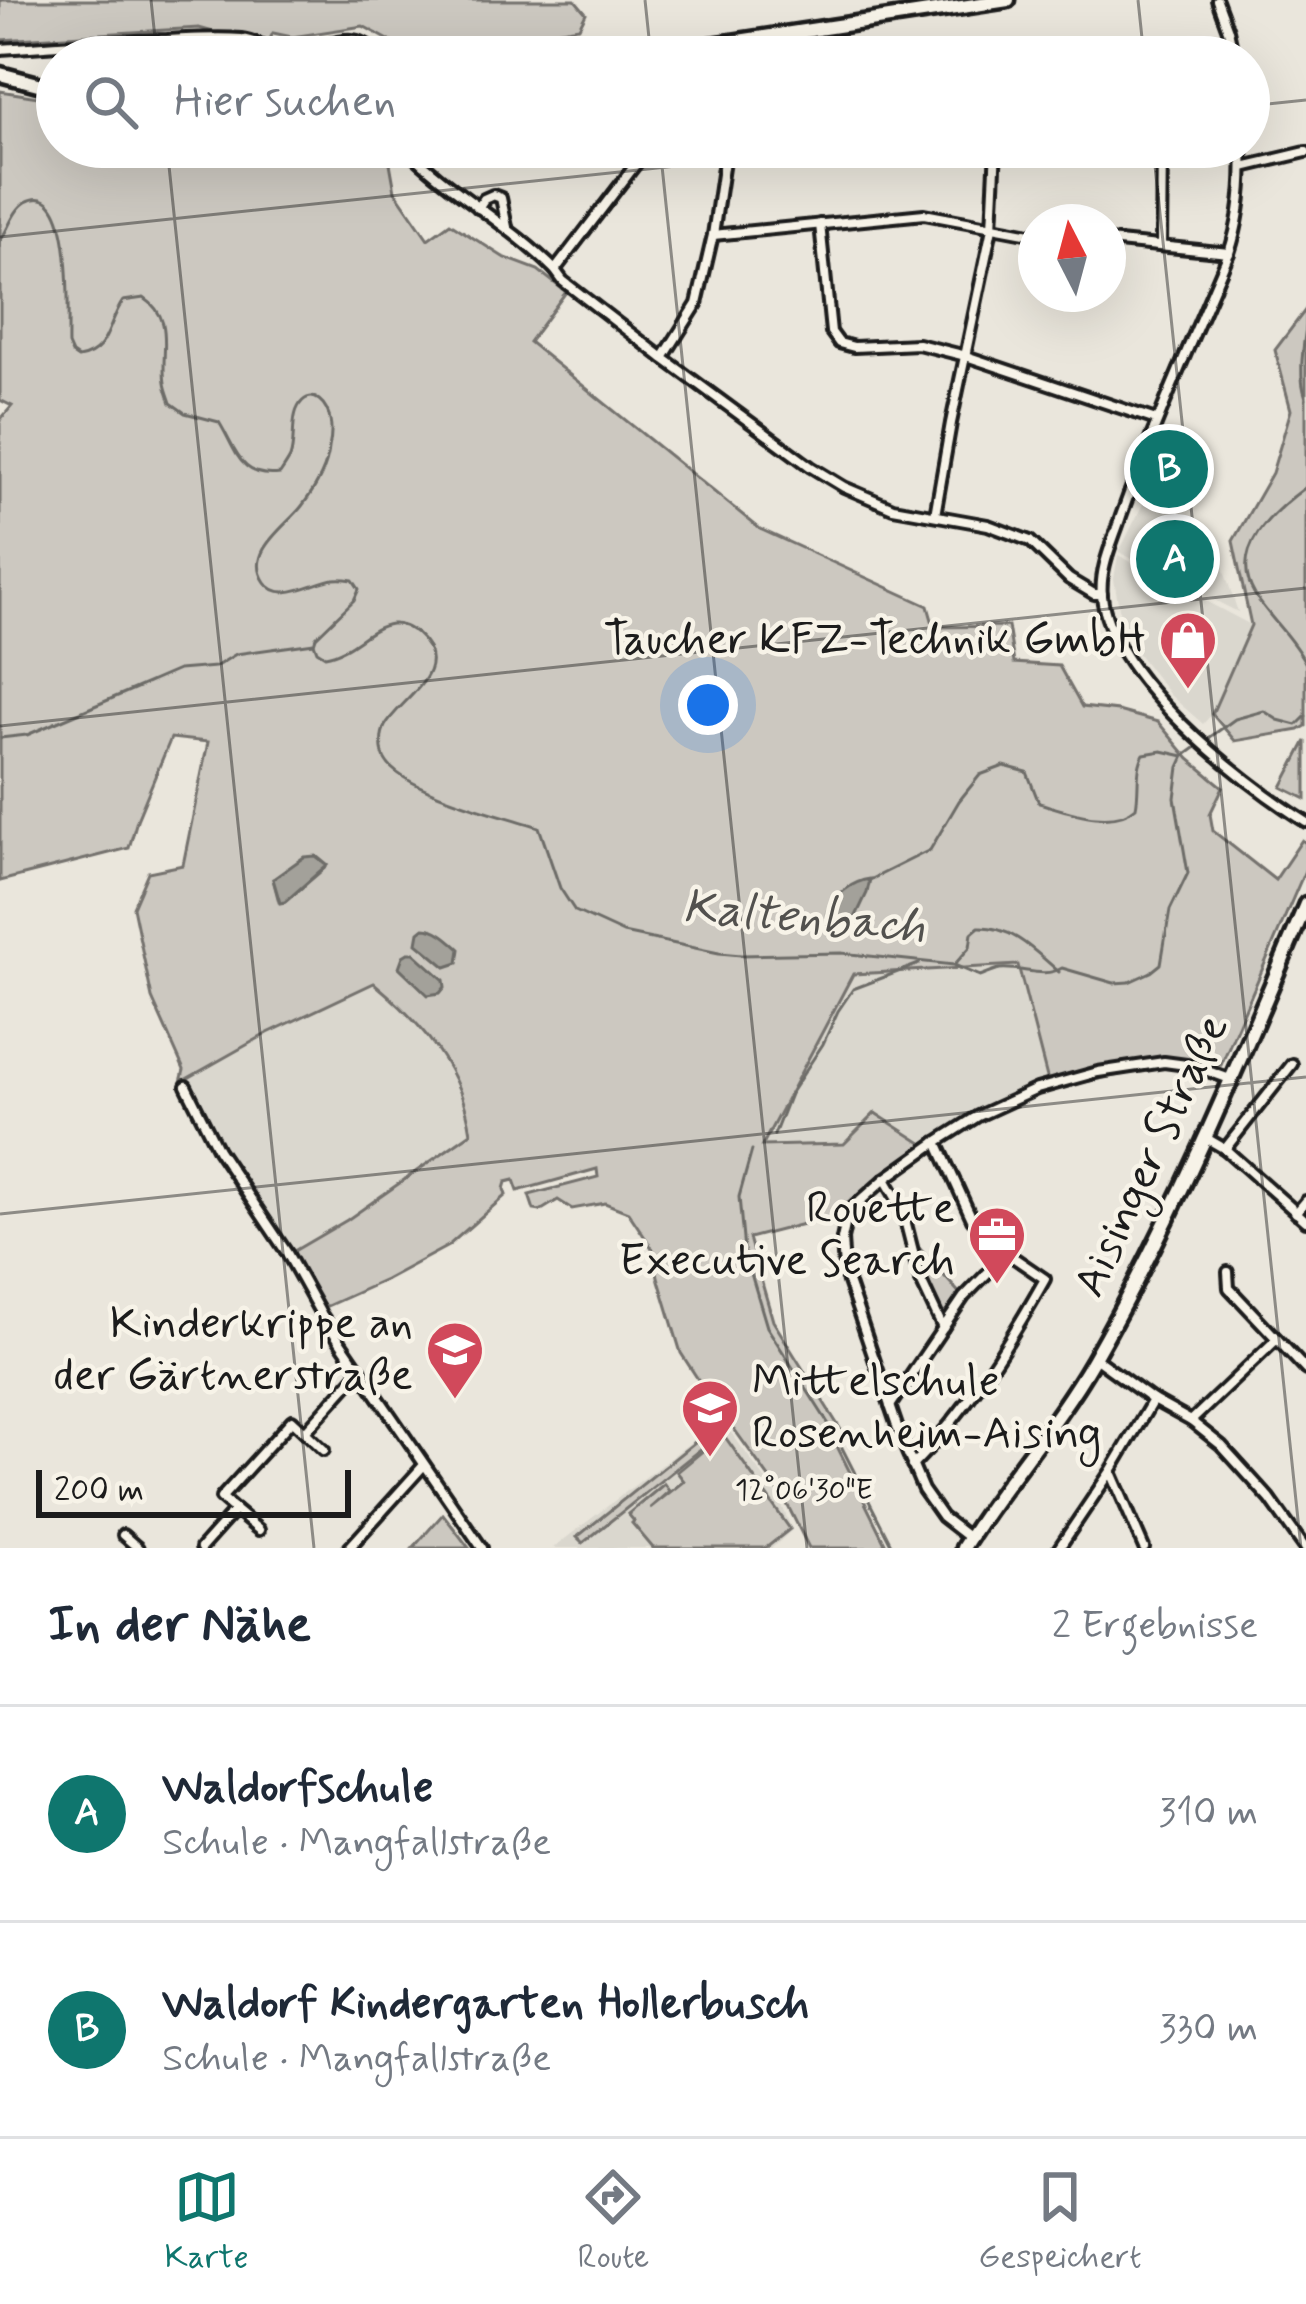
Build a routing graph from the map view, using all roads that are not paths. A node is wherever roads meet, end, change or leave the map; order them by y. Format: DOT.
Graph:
graph roads {
  1 [pos="1008,0"];
  2 [pos="1217,0"];
  3 [pos="771,36"];
  4 [pos="1229,36"];
  5 [pos="36,46"];
  6 [pos="0,49"];
  7 [pos="0,74"];
  8 [pos="36,83"];
  9 [pos="1306,152"];
  10 [pos="1270,161"];
  11 [pos="426,168"];
  12 [pos="633,168"];
  13 [pos="723,168"];
  14 [pos="995,168"];
  15 [pos="1162,168"];
  16 [pos="1243,168"];
  17 [pos="478,208"];
  18 [pos="820,224"];
  19 [pos="508,228"];
  20 [pos="992,228"];
  21 [pos="1018,232"];
  22 [pos="712,235"];
  23 [pos="1126,243"];
  24 [pos="1161,246"];
  25 [pos="1229,253"];
  26 [pos="556,270"];
  27 [pos="966,356"];
  28 [pos="663,358"];
  29 [pos="1156,419"];
  30 [pos="935,515"];
  31 [pos="1102,594"];
  32 [pos="1306,822"];
  33 [pos="1306,904"];
  34 [pos="1292,1064"];
  35 [pos="1230,1079"];
  36 [pos="186,1086"];
  37 [pos="1204,1138"];
  38 [pos="937,1142"];
  39 [pos="1226,1149"];
  40 [pos="885,1179"];
  41 [pos="1306,1201"];
  42 [pos="1296,1213"];
  43 [pos="1306,1221"];
  44 [pos="1007,1253"];
  45 [pos="1228,1272"];
  46 [pos="943,1328"];
  47 [pos="1277,1339"];
  48 [pos="1094,1358"];
  49 [pos="361,1370"];
  50 [pos="1306,1370"];
  51 [pos="1153,1400"];
  52 [pos="890,1406"];
  53 [pos="1191,1421"];
  54 [pos="305,1432"];
  55 [pos="324,1450"];
  56 [pos="424,1465"];
  57 [pos="912,1466"];
  58 [pos="1111,1472"];
  59 [pos="235,1510"];
  60 [pos="259,1530"];
  61 [pos="123,1535"];
  62 [pos="966,1543"];
  63 [pos="1302,1545"];
  64 [pos="138,1548"];
  65 [pos="201,1548"];
  66 [pos="349,1548"];
  67 [pos="482,1548"];
  68 [pos="1059,1548"];
  69 [pos="1144,1548"];
  1 -- 3 [label="main road"];
  2 -- 4 [label="street"];
  5 -- 6 [label="street"];
  7 -- 8 [label="main road"];
  9 -- 10 [label="street"];
  11 -- 17 [label="street"];
  12 -- 26 [label="street"];
  13 -- 22 [label="street"];
  14 -- 20 [label="street"];
  15 -- 24 [label="street"];
  16 -- 25 [label="street"];
  17 -- 19 [label="street"];
  17 -- 19 [label="street"];
  18 -- 20 [label="street"];
  18 -- 22 [label="street"];
  18 -- 27 [label="street"];
  19 -- 26 [label="street"];
  20 -- 21 [label="street"];
  20 -- 27 [label="street"];
  22 -- 28 [label="street"];
  23 -- 24 [label="street"];
  24 -- 25 [label="street"];
  25 -- 29 [label="street"];
  26 -- 28 [label="street"];
  27 -- 29 [label="street"];
  27 -- 30 [label="street"];
  28 -- 30 [label="street"];
  29 -- 31 [label="street"];
  30 -- 31 [label="street"];
  31 -- 32 [label="street"];
  33 -- 35 [label="main road, Aisinger Straße"];
  34 -- 39 [label="street"];
  35 -- 37 [label="main road, Aisinger Straße"];
  35 -- 38 [label="street"];
  36 -- 49 [label="street"];
  37 -- 39 [label="street"];
  37 -- 48 [label="main road, Aisinger Straße"];
  38 -- 40 [label="street"];
  38 -- 44 [label="street"];
  39 -- 42 [label="street"];
  40 -- 46 [label="street"];
  40 -- 52 [label="street"];
  41 -- 42 [label="street"];
  42 -- 43 [label="street"];
  44 -- 46 [label="street"];
  44 -- 57 [label="street"];
  45 -- 47 [label="street"];
  46 -- 52 [label="street"];
  47 -- 50 [label="street"];
  47 -- 53 [label="street"];
  48 -- 51 [label="street"];
  48 -- 62 [label="main road, Aisinger Straße"];
  49 -- 54 [label="street"];
  49 -- 56 [label="street"];
  51 -- 53 [label="street"];
  51 -- 58 [label="street"];
  52 -- 57 [label="street"];
  53 -- 63 [label="street"];
  54 -- 55 [label="street"];
  54 -- 59 [label="street"];
  56 -- 66 [label="street"];
  56 -- 67 [label="street"];
  57 -- 62 [label="street"];
  58 -- 68 [label="street"];
  58 -- 69 [label="street"];
  59 -- 60 [label="street"];
  59 -- 65 [label="street"];
  61 -- 64 [label="street"];
}
